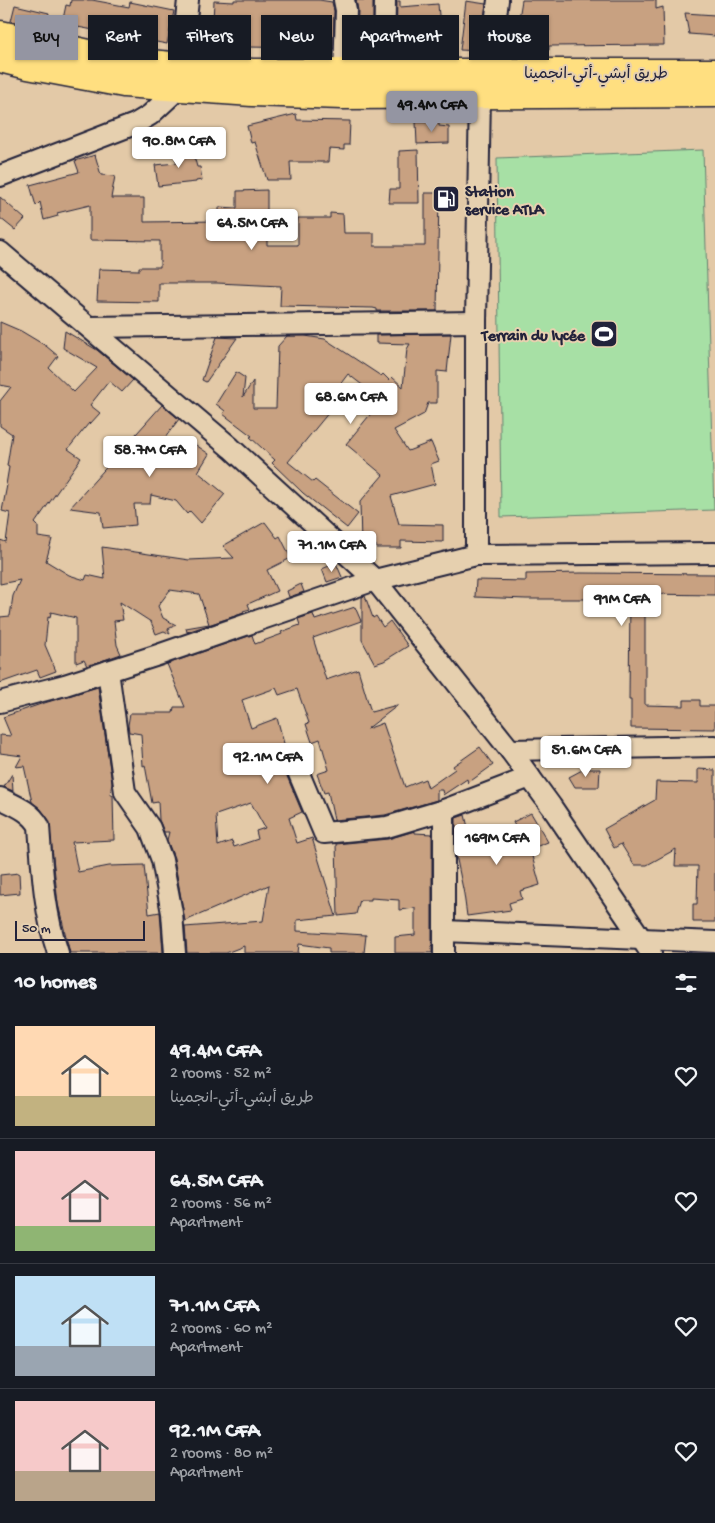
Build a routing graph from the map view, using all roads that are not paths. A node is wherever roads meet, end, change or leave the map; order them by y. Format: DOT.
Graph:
graph roads {
  1 [pos="188,0"];
  2 [pos="344,0"];
  3 [pos="385,0"];
  4 [pos="498,0"];
  5 [pos="0,35"];
  6 [pos="0,58"];
  7 [pos="715,72"];
  8 [pos="384,73"];
  9 [pos="344,74"];
  10 [pos="180,78"];
  11 [pos="484,84"];
  12 [pos="715,93"];
  13 [pos="0,176"];
  14 [pos="0,252"];
  15 [pos="476,322"];
  16 [pos="89,326"];
  17 [pos="715,553"];
  18 [pos="476,555"];
  19 [pos="374,580"];
  20 [pos="108,671"];
  21 [pos="0,702"];
  22 [pos="715,746"];
  23 [pos="510,750"];
  24 [pos="292,757"];
  25 [pos="530,777"];
  26 [pos="0,798"];
  27 [pos="444,810"];
  28 [pos="444,931"];
  29 [pos="715,942"];
  30 [pos="646,946"];
  31 [pos="58,953"];
  32 [pos="175,953"];
  33 [pos="444,953"];
  1 -- 10 [label="street"];
  2 -- 9 [label="street"];
  3 -- 8 [label="street"];
  4 -- 11 [label="street"];
  5 -- 10 [label="highway, طريق أبشي-أتي-انجمينا"];
  6 -- 10 [label="highway"];
  7 -- 11 [label="highway, طريق أبشي-أتي-انجمينا"];
  8 -- 9 [label="highway, طريق أبشي-أتي-انجمينا"];
  8 -- 11 [label="highway, طريق أبشي-أتي-انجمينا"];
  9 -- 10 [label="highway, طريق أبشي-أتي-انجمينا"];
  10 -- 11 [label="highway"];
  10 -- 13 [label="street"];
  11 -- 12 [label="highway"];
  11 -- 15 [label="street"];
  14 -- 16 [label="street"];
  15 -- 16 [label="street"];
  15 -- 18 [label="street"];
  16 -- 19 [label="street"];
  17 -- 18 [label="street"];
  18 -- 19 [label="street"];
  19 -- 20 [label="street"];
  19 -- 23 [label="street"];
  20 -- 21 [label="street"];
  20 -- 32 [label="street"];
  22 -- 23 [label="street"];
  23 -- 25 [label="street"];
  24 -- 27 [label="street"];
  25 -- 27 [label="street"];
  25 -- 30 [label="street"];
  26 -- 31 [label="street"];
  27 -- 28 [label="street"];
  28 -- 30 [label="street"];
  28 -- 33 [label="street"];
  29 -- 30 [label="street"];
}
